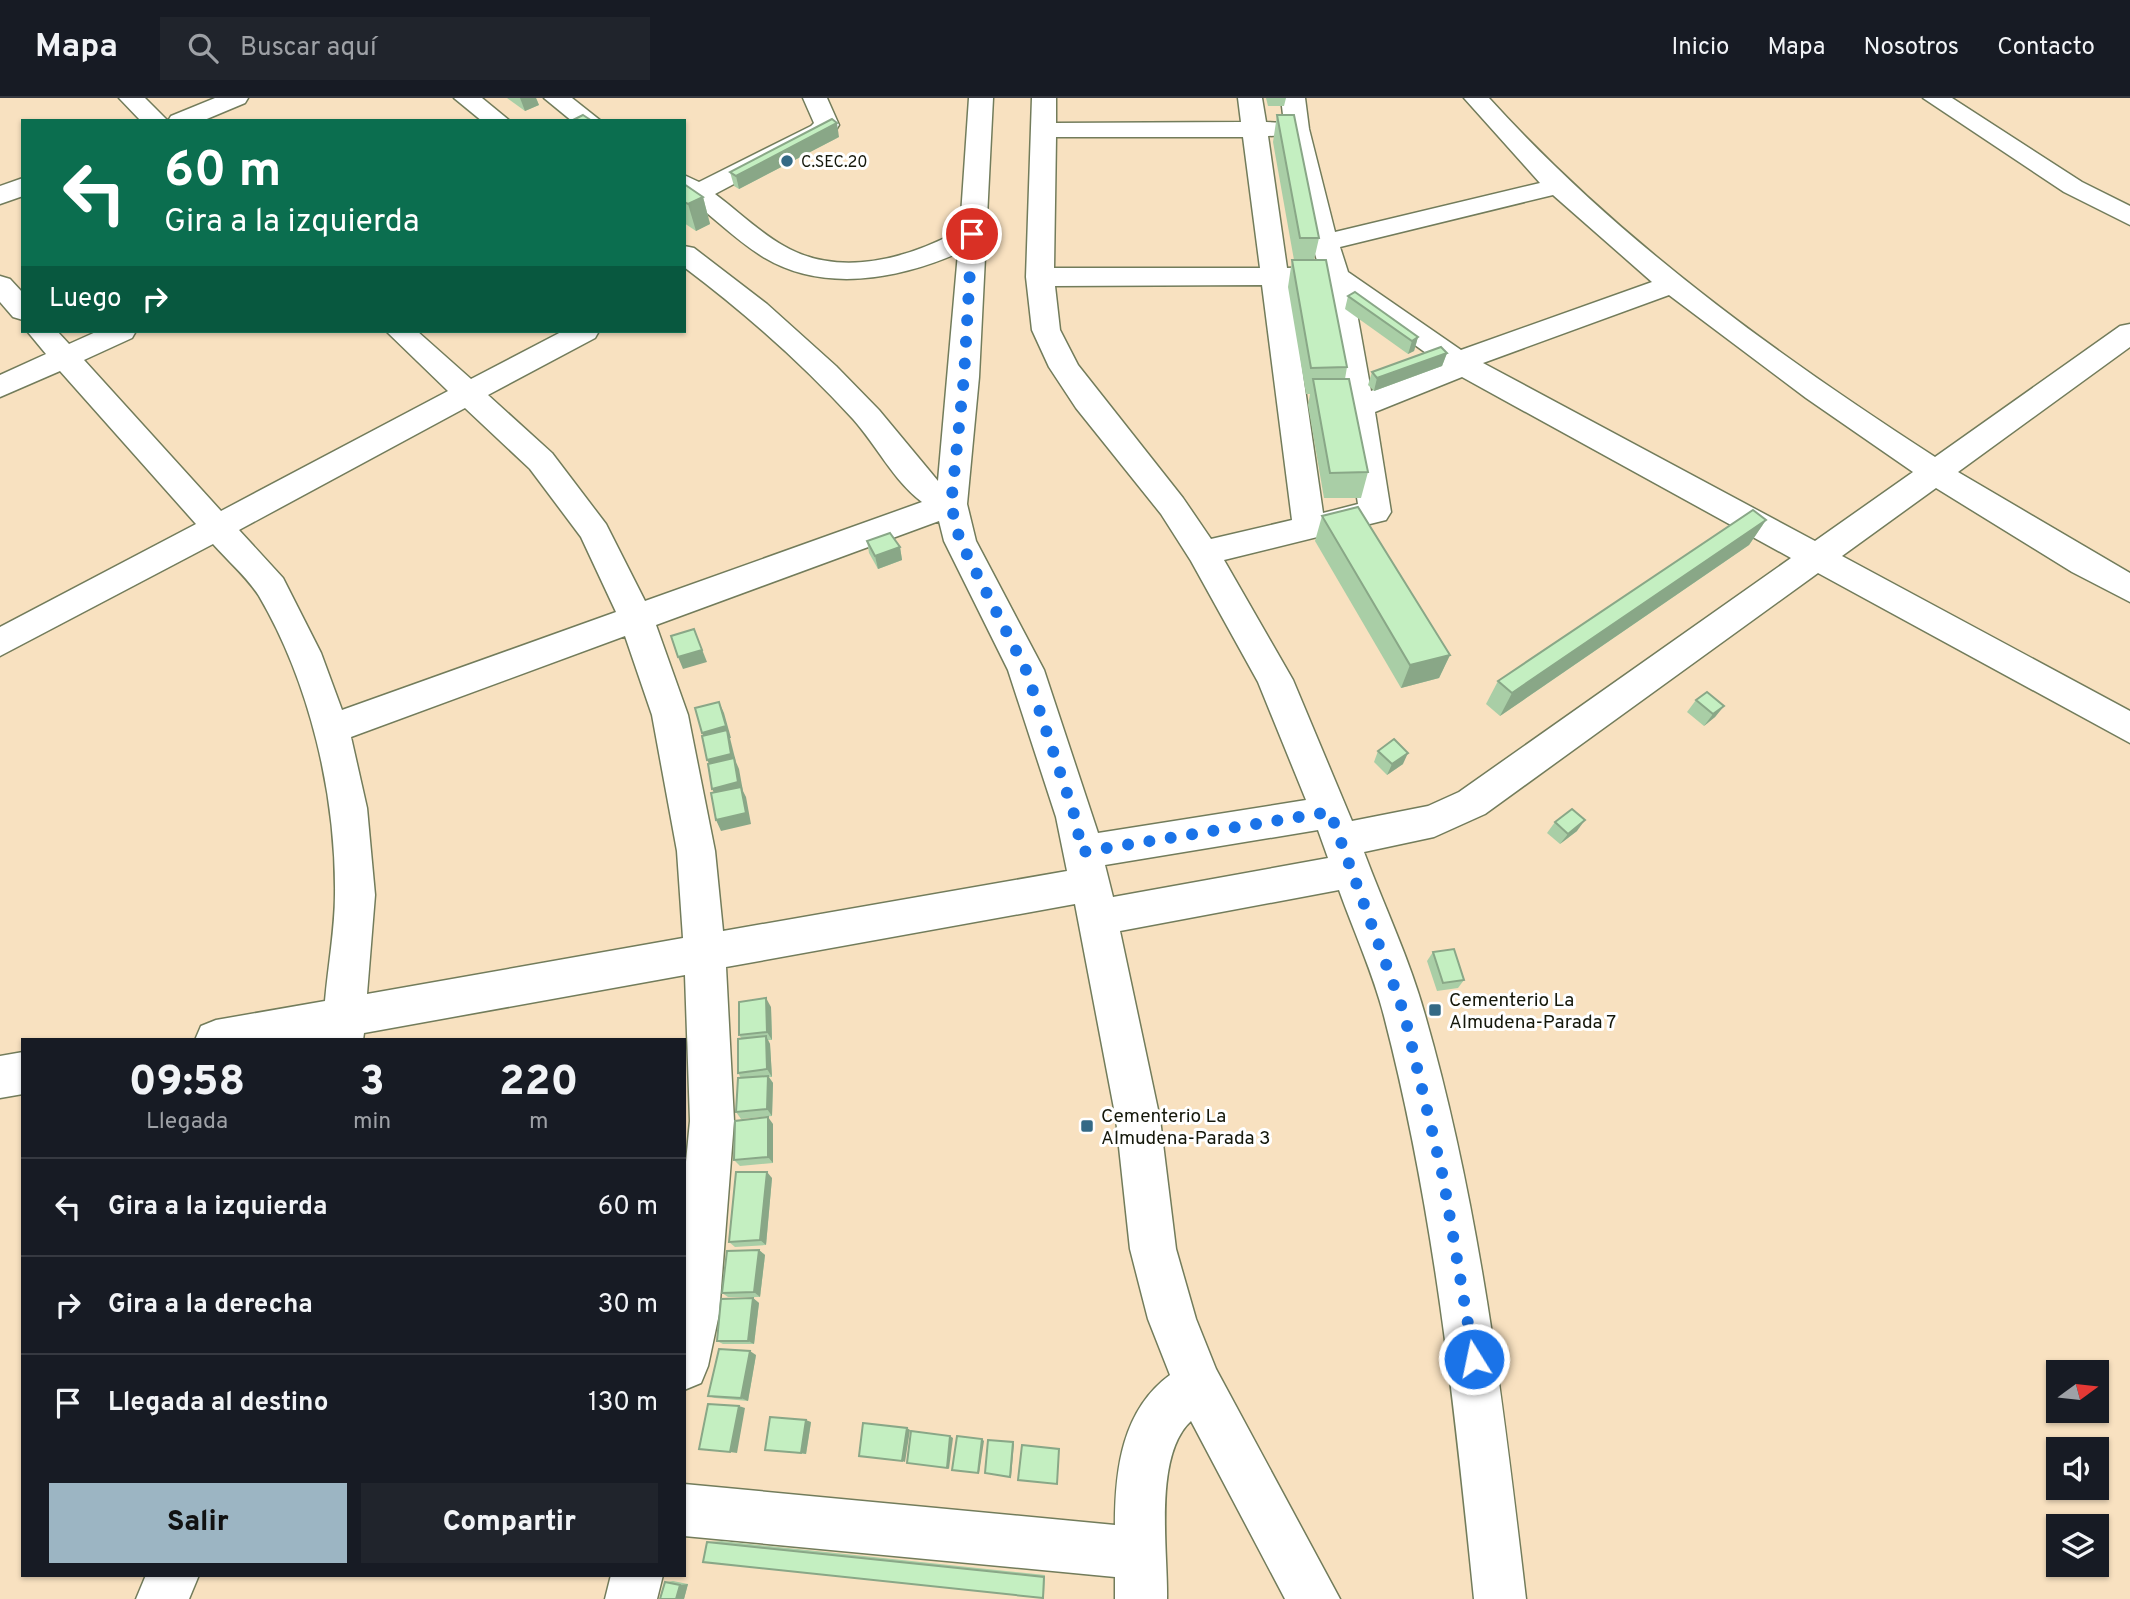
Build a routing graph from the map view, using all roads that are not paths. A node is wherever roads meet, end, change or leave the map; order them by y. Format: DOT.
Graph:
graph roads {
  1 [pos="131,98"];
  2 [pos="236,98"];
  3 [pos="466,98"];
  4 [pos="556,98"];
  5 [pos="815,98"];
  6 [pos="981,98"];
  7 [pos="1044,98"];
  8 [pos="1250,98"];
  9 [pos="1293,98"];
  10 [pos="1476,98"];
  11 [pos="1935,98"];
  12 [pos="154,119"];
  13 [pos="185,119"];
  14 [pos="495,119"];
  15 [pos="582,119"];
  16 [pos="1297,129"];
  17 [pos="1043,130"];
  18 [pos="1254,130"];
  19 [pos="1558,186"];
  20 [pos="21,187"];
  21 [pos="691,188"];
  22 [pos="0,196"];
  23 [pos="2130,217"];
  24 [pos="972,234"];
  25 [pos="1325,243"];
  26 [pos="717,259"];
  27 [pos="1275,276"];
  28 [pos="1336,276"];
  29 [pos="1040,277"];
  30 [pos="0,285"];
  31 [pos="1671,285"];
  32 [pos="21,309"];
  33 [pos="42,333"];
  34 [pos="118,333"];
  35 [pos="402,333"];
  36 [pos="581,333"];
  37 [pos="2130,333"];
  38 [pos="64,357"];
  39 [pos="1458,362"];
  40 [pos="0,387"];
  41 [pos="468,391"];
  42 [pos="1359,407"];
  43 [pos="1934,472"];
  44 [pos="951,505"];
  45 [pos="219,526"];
  46 [pos="1309,527"];
  47 [pos="1203,553"];
  48 [pos="1816,556"];
  49 [pos="2130,589"];
  50 [pos="636,618"];
  51 [pos="0,643"];
  52 [pos="331,729"];
  53 [pos="2130,729"];
  54 [pos="1340,841"];
  55 [pos="1089,885"];
  56 [pos="705,954"];
  57 [pos="344,1028"];
  58 [pos="237,1038"];
  59 [pos="21,1073"];
  60 [pos="0,1077"];
  61 [pos="686,1357"];
  62 [pos="1198,1385"];
  63 [pos="686,1510"];
  64 [pos="172,1577"];
  65 [pos="636,1577"];
  66 [pos="1141,1577"];
  67 [pos="162,1599"];
  68 [pos="631,1599"];
  69 [pos="1314,1599"];
  70 [pos="1500,1599"];
  1 -- 12 [label="lane"];
  2 -- 13 [label="lane"];
  3 -- 14 [label="lane"];
  4 -- 15 [label="lane"];
  5 -- 21 [label="lane"];
  6 -- 24 [label="lane"];
  7 -- 17 [label="lane"];
  8 -- 18 [label="lane"];
  9 -- 16 [label="lane"];
  10 -- 19 [label="lane"];
  11 -- 23 [label="lane"];
  16 -- 18 [label="lane"];
  16 -- 25 [label="lane"];
  17 -- 18 [label="lane"];
  17 -- 29 [label="lane"];
  18 -- 27 [label="lane"];
  19 -- 25 [label="lane"];
  19 -- 31 [label="lane"];
  20 -- 22 [label="lane"];
  21 -- 26 [label="lane"];
  24 -- 26 [label="lane"];
  24 -- 44 [label="lane"];
  25 -- 28 [label="lane"];
  26 -- 44 [label="lane"];
  27 -- 28 [label="lane"];
  27 -- 29 [label="lane"];
  27 -- 46 [label="lane"];
  28 -- 39 [label="lane"];
  28 -- 42 [label="lane"];
  29 -- 47 [label="lane"];
  30 -- 32 [label="lane"];
  31 -- 39 [label="lane"];
  31 -- 43 [label="lane"];
  33 -- 38 [label="lane"];
  34 -- 38 [label="lane"];
  35 -- 41 [label="lane"];
  36 -- 41 [label="lane"];
  37 -- 43 [label="lane"];
  38 -- 40 [label="lane"];
  38 -- 45 [label="lane"];
  39 -- 42 [label="lane"];
  39 -- 48 [label="lane"];
  41 -- 45 [label="lane"];
  41 -- 50 [label="lane"];
  42 -- 46 [label="lane"];
  43 -- 48 [label="lane"];
  43 -- 49 [label="lane"];
  44 -- 50 [label="lane"];
  44 -- 55 [label="lane"];
  45 -- 51 [label="lane"];
  45 -- 52 [label="lane"];
  46 -- 47 [label="lane"];
  47 -- 54 [label="lane"];
  48 -- 53 [label="lane"];
  48 -- 54 [label="lane"];
  50 -- 52 [label="lane"];
  50 -- 56 [label="lane"];
  52 -- 57 [label="lane"];
  54 -- 55 [label="lane"];
  54 -- 55 [label="lane"];
  54 -- 70 [label="lane"];
  55 -- 56 [label="lane"];
  55 -- 62 [label="lane"];
  56 -- 57 [label="lane"];
  56 -- 61 [label="lane"];
  57 -- 58 [label="lane"];
  59 -- 60 [label="lane"];
  62 -- 66 [label="lane"];
  62 -- 69 [label="lane"];
  63 -- 66 [label="lane"];
  64 -- 67 [label="lane"];
  65 -- 68 [label="lane"];
}
